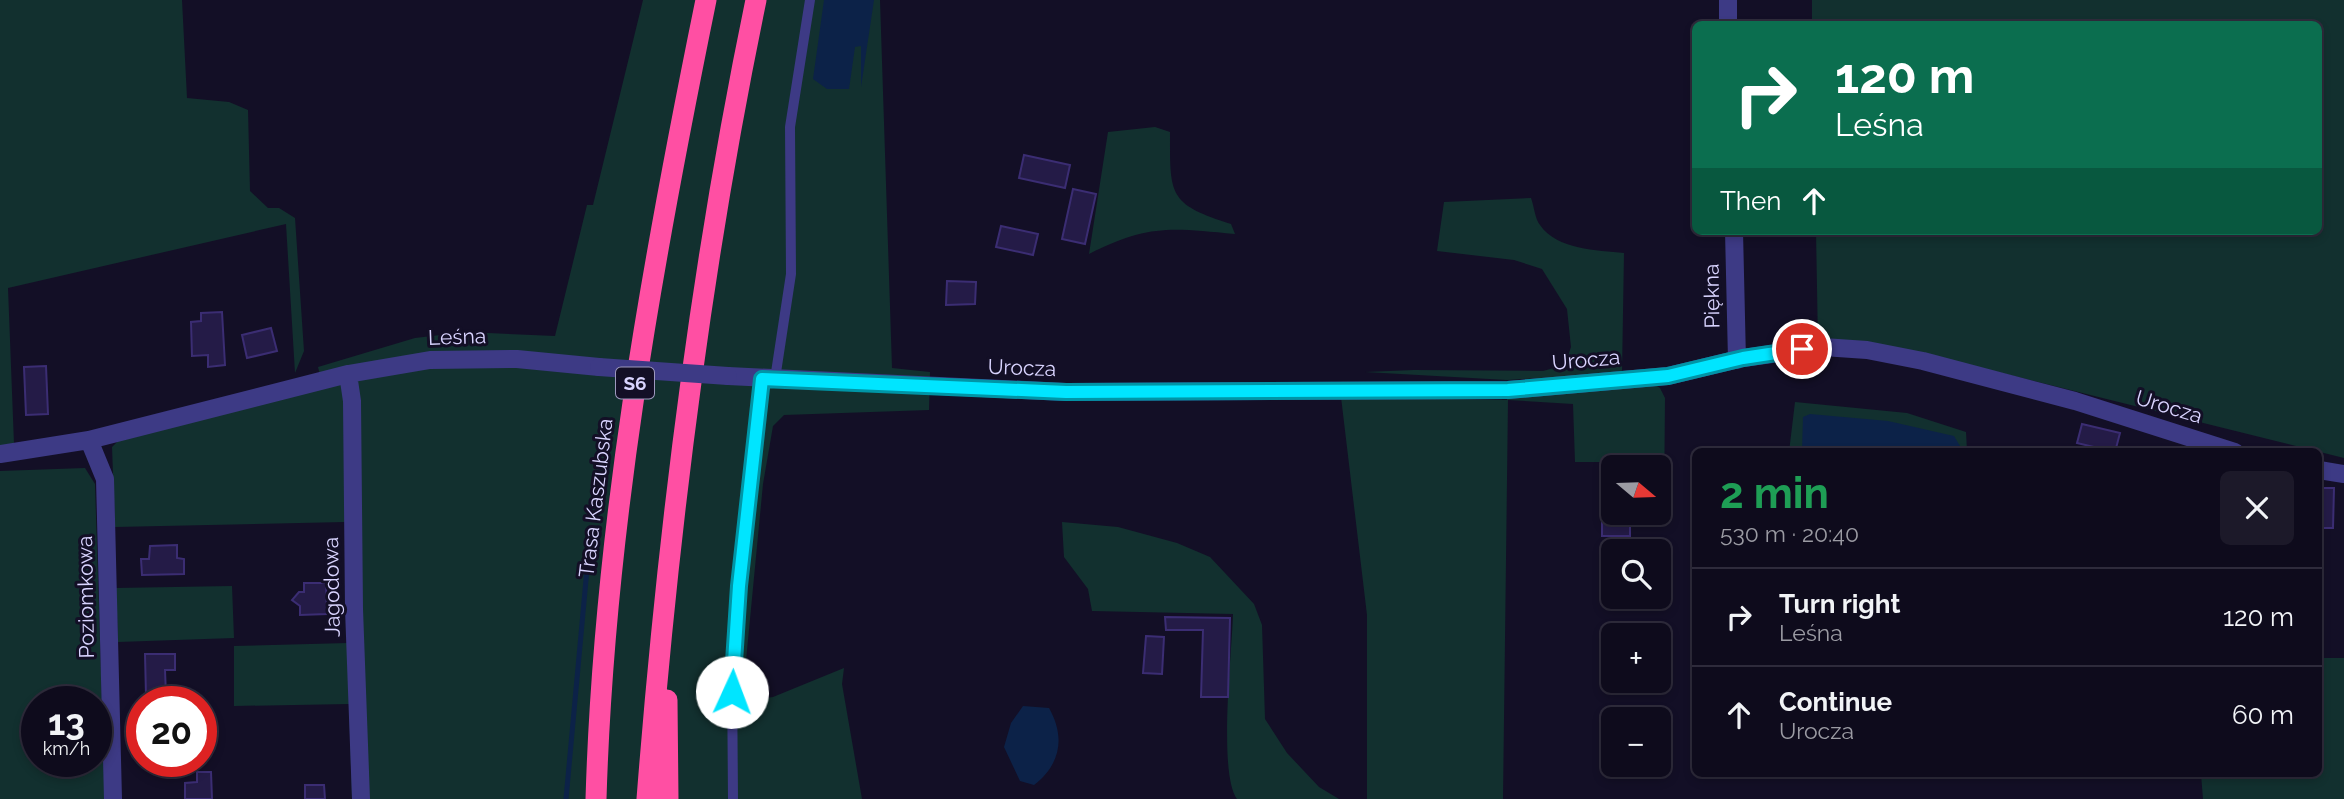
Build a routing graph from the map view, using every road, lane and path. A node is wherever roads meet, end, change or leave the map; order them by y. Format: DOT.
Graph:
graph roads {
  1 [pos="706,0"];
  2 [pos="756,0"];
  3 [pos="810,0"];
  4 [pos="1728,0"];
  5 [pos="1728,21"];
  6 [pos="1734,235"];
  7 [pos="1737,360"];
  8 [pos="348,374"];
  9 [pos="769,379"];
  10 [pos="925,387"];
  11 [pos="89,440"];
  12 [pos="2222,448"];
  13 [pos="0,454"];
  14 [pos="2322,470"];
  15 [pos="2344,474"];
  16 [pos="668,572"];
  17 [pos="598,718"];
  18 [pos="113,799"];
  19 [pos="361,799"];
  20 [pos="587,799"];
  21 [pos="596,799"];
  22 [pos="647,799"];
  23 [pos="668,799"];
  24 [pos="733,799"];
  1 -- 17 [label="highway, Trasa Kaszubska / S6"];
  2 -- 16 [label="highway"];
  3 -- 9 [label="lane"];
  4 -- 5 [label="street"];
  6 -- 7 [label="street, Piękna"];
  7 -- 10 [label="street, Urocza"];
  7 -- 12 [label="street, Urocza"];
  8 -- 9 [label="street, Leśna, bridge"];
  8 -- 11 [label="street, Leśna"];
  8 -- 19 [label="street, Jagodowa"];
  9 -- 10 [label="street, Leśna"];
  9 -- 24 [label="lane"];
  11 -- 13 [label="street, Leśna"];
  11 -- 18 [label="street, Poziomkowa"];
  14 -- 15 [label="street"];
  16 -- 22 [label="highway"];
  16 -- 23 [label="highway"];
  17 -- 20 [label="highway"];
  17 -- 21 [label="highway, Trasa Kaszubska / S6"];
}
